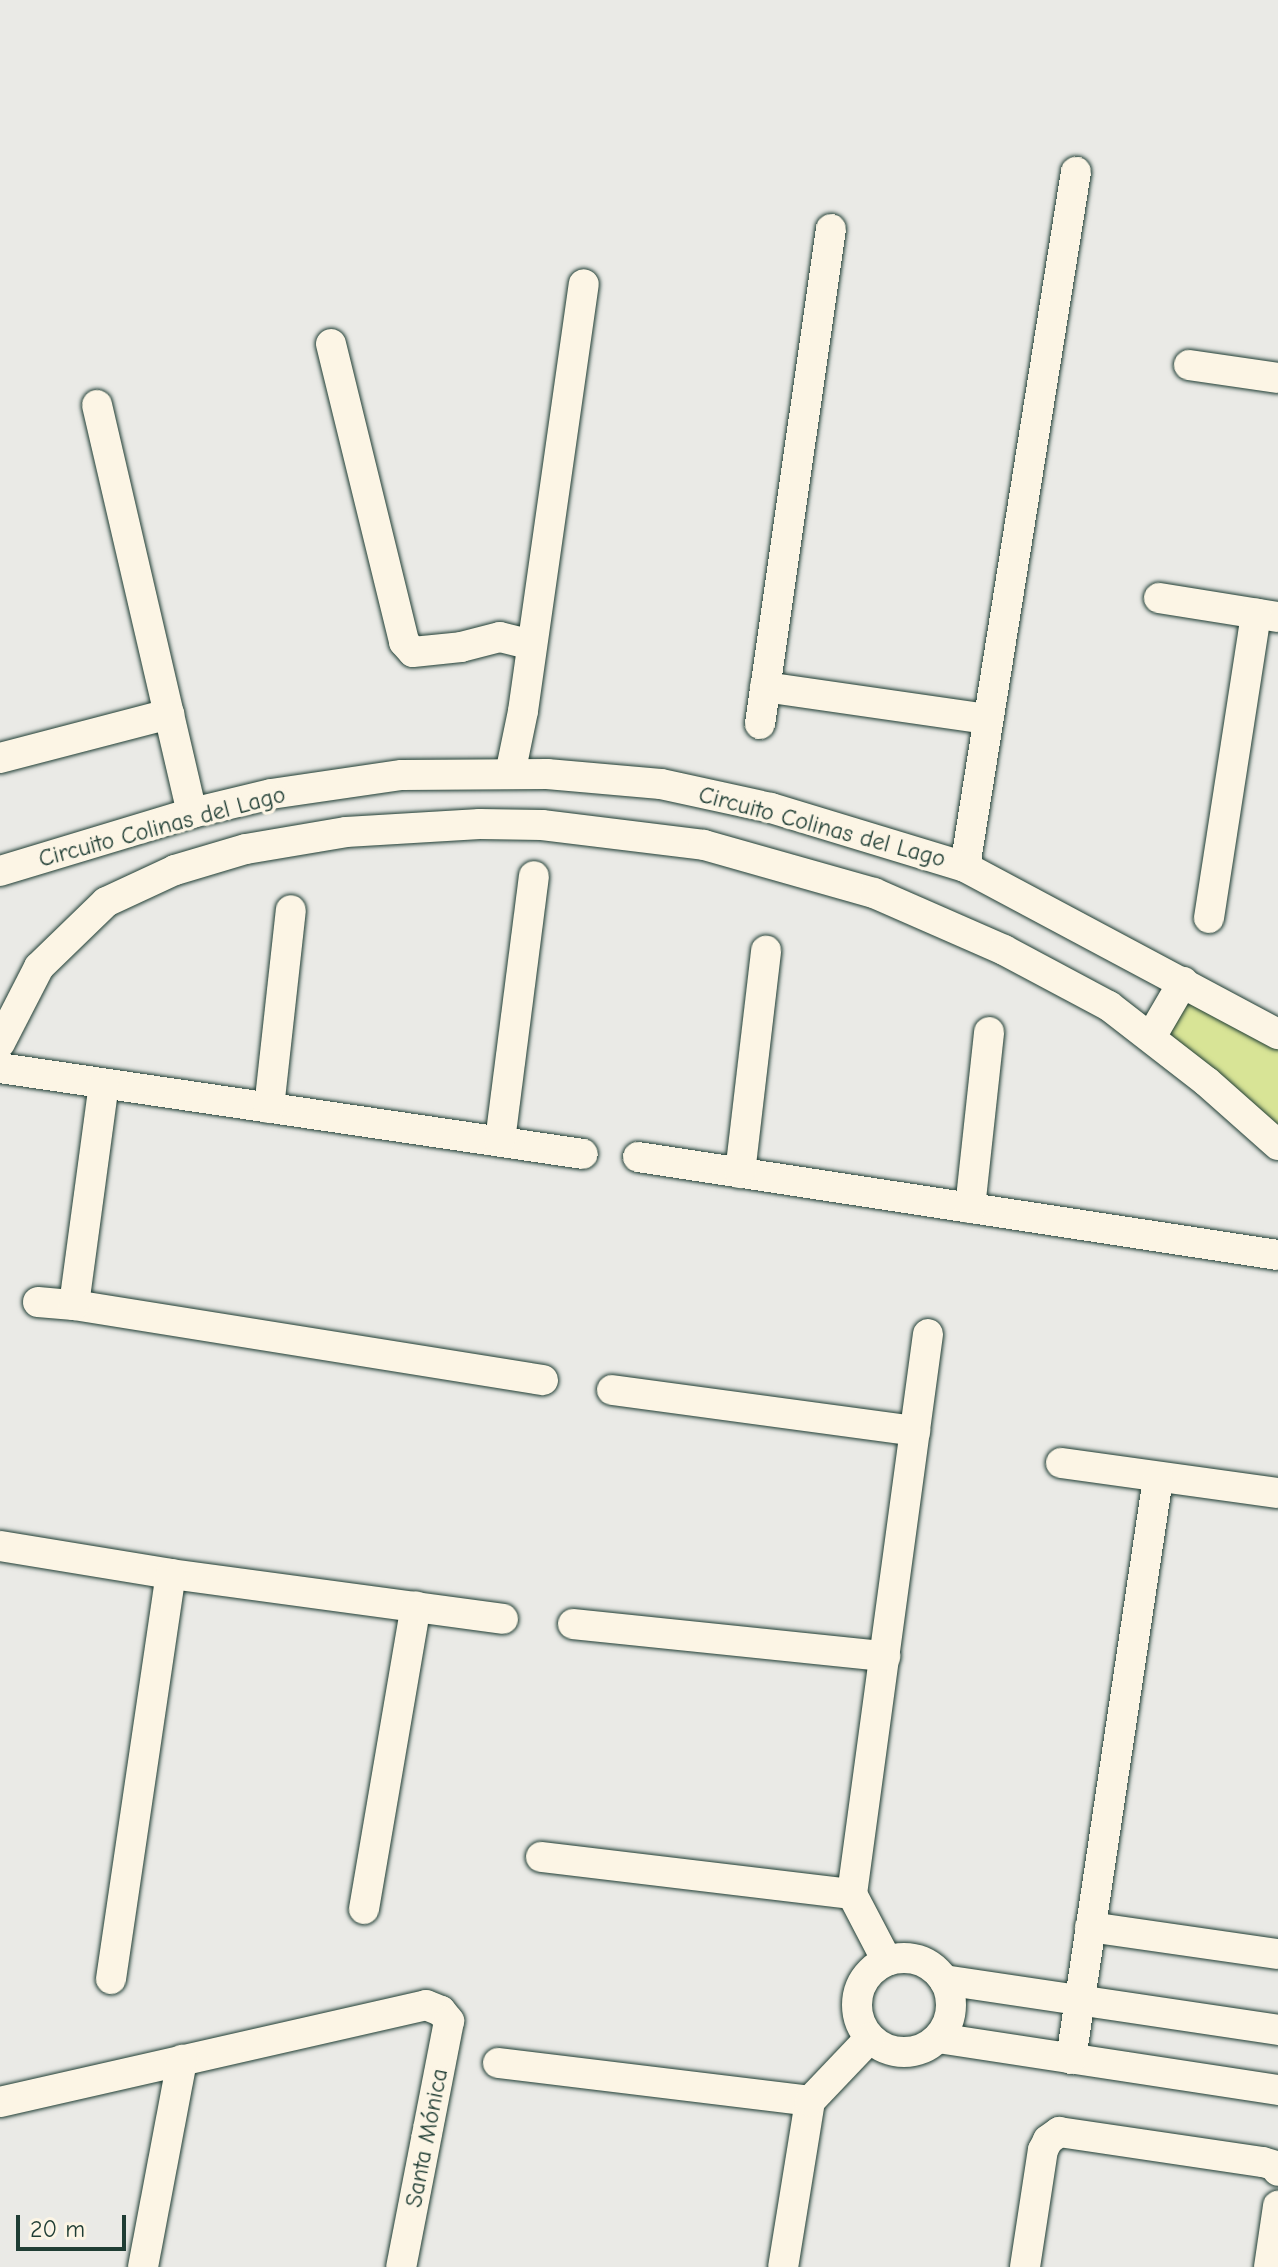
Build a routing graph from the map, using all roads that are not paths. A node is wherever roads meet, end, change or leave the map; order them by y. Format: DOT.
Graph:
graph roads {
  1 [pos="1076,172"];
  2 [pos="831,229"];
  3 [pos="584,284"];
  4 [pos="331,344"];
  5 [pos="1189,365"];
  6 [pos="1278,378"];
  7 [pos="97,405"];
  8 [pos="1159,598"];
  9 [pos="1267,615"];
  10 [pos="531,645"];
  11 [pos="765,687"];
  12 [pos="169,714"];
  13 [pos="987,719"];
  14 [pos="760,724"];
  15 [pos="0,758"];
  16 [pos="510,774"];
  17 [pos="547,774"];
  18 [pos="192,813"];
  19 [pos="542,825"];
  20 [pos="965,867"];
  21 [pos="0,871"];
  22 [pos="534,876"];
  23 [pos="291,910"];
  24 [pos="1209,918"];
  25 [pos="766,951"];
  26 [pos="1183,982"];
  27 [pos="989,1032"];
  28 [pos="1278,1034"];
  29 [pos="1151,1037"];
  30 [pos="0,1043"];
  31 [pos="0,1068"];
  32 [pos="104,1084"];
  33 [pos="269,1108"];
  34 [pos="500,1141"];
  35 [pos="1278,1145"];
  36 [pos="583,1154"];
  37 [pos="638,1157"];
  38 [pos="740,1173"];
  39 [pos="970,1208"];
  40 [pos="1278,1235"];
  41 [pos="1264,1252"];
  42 [pos="38,1302"];
  43 [pos="74,1305"];
  44 [pos="928,1334"];
  45 [pos="543,1380"];
  46 [pos="612,1390"];
  47 [pos="915,1431"];
  48 [pos="1061,1463"];
  49 [pos="1158,1478"];
  50 [pos="1278,1493"];
  51 [pos="0,1546"];
  52 [pos="171,1574"];
  53 [pos="416,1606"];
  54 [pos="503,1619"];
  55 [pos="573,1624"];
  56 [pos="885,1656"];
  57 [pos="541,1857"];
  58 [pos="852,1894"];
  59 [pos="364,1909"];
  60 [pos="1090,1927"];
  61 [pos="1278,1954"];
  62 [pos="887,1961"];
  63 [pos="111,1979"];
  64 [pos="944,1980"];
  65 [pos="1081,2000"];
  66 [pos="1278,2030"];
  67 [pos="870,2038"];
  68 [pos="938,2038"];
  69 [pos="1071,2059"];
  70 [pos="182,2060"];
  71 [pos="498,2063"];
  72 [pos="1278,2090"];
  73 [pos="810,2101"];
  74 [pos="0,2102"];
  75 [pos="1278,2171"];
  76 [pos="1278,2206"];
  77 [pos="143,2267"];
  78 [pos="401,2267"];
  79 [pos="783,2267"];
  80 [pos="1025,2267"];
  81 [pos="1269,2267"];
  1 -- 13 [label="street"];
  2 -- 11 [label="street"];
  3 -- 10 [label="street"];
  4 -- 10 [label="street"];
  5 -- 6 [label="street"];
  7 -- 12 [label="street"];
  8 -- 9 [label="street"];
  9 -- 24 [label="street"];
  10 -- 16 [label="street"];
  11 -- 13 [label="street"];
  11 -- 14 [label="street"];
  12 -- 15 [label="street"];
  12 -- 18 [label="street"];
  13 -- 20 [label="street"];
  16 -- 17 [label="street, Circuito Colinas del Lago"];
  16 -- 18 [label="street, Circuito Colinas del Lago"];
  17 -- 19 [label="street"];
  17 -- 20 [label="street, Circuito Colinas del Lago"];
  18 -- 21 [label="street, Circuito Colinas del Lago"];
  19 -- 29 [label="street, Circuito Colinas del Lago"];
  19 -- 30 [label="street, Circuito Colinas del Lago"];
  20 -- 26 [label="street, Circuito Colinas del Lago"];
  22 -- 34 [label="street"];
  23 -- 33 [label="street"];
  25 -- 38 [label="street"];
  26 -- 28 [label="street, Circuito Colinas del Lago"];
  26 -- 29 [label="street"];
  27 -- 39 [label="street"];
  29 -- 35 [label="street, Circuito Colinas del Lago"];
  31 -- 32 [label="street"];
  32 -- 33 [label="street"];
  32 -- 43 [label="street"];
  33 -- 34 [label="street"];
  34 -- 36 [label="street"];
  37 -- 38 [label="street"];
  38 -- 39 [label="street"];
  39 -- 41 [label="street"];
  40 -- 41 [label="street"];
  42 -- 43 [label="street"];
  43 -- 45 [label="street"];
  44 -- 47 [label="street"];
  46 -- 47 [label="street"];
  47 -- 56 [label="street"];
  48 -- 49 [label="street"];
  49 -- 50 [label="street"];
  49 -- 60 [label="street"];
  51 -- 52 [label="street"];
  52 -- 53 [label="street"];
  52 -- 63 [label="street"];
  53 -- 54 [label="street"];
  53 -- 59 [label="street"];
  55 -- 56 [label="street"];
  56 -- 58 [label="street"];
  57 -- 58 [label="street"];
  58 -- 62 [label="street"];
  60 -- 61 [label="street"];
  60 -- 65 [label="street"];
  62 -- 64 [label="street"];
  62 -- 67 [label="street"];
  64 -- 65 [label="street"];
  64 -- 68 [label="street"];
  65 -- 66 [label="street"];
  65 -- 69 [label="street"];
  67 -- 68 [label="street"];
  67 -- 73 [label="street"];
  68 -- 69 [label="street"];
  69 -- 72 [label="street"];
  70 -- 74 [label="street"];
  70 -- 77 [label="street"];
  70 -- 78 [label="street, Santa Mónica"];
  71 -- 73 [label="street"];
  73 -- 79 [label="street"];
  75 -- 80 [label="street"];
  76 -- 81 [label="street"];
}
